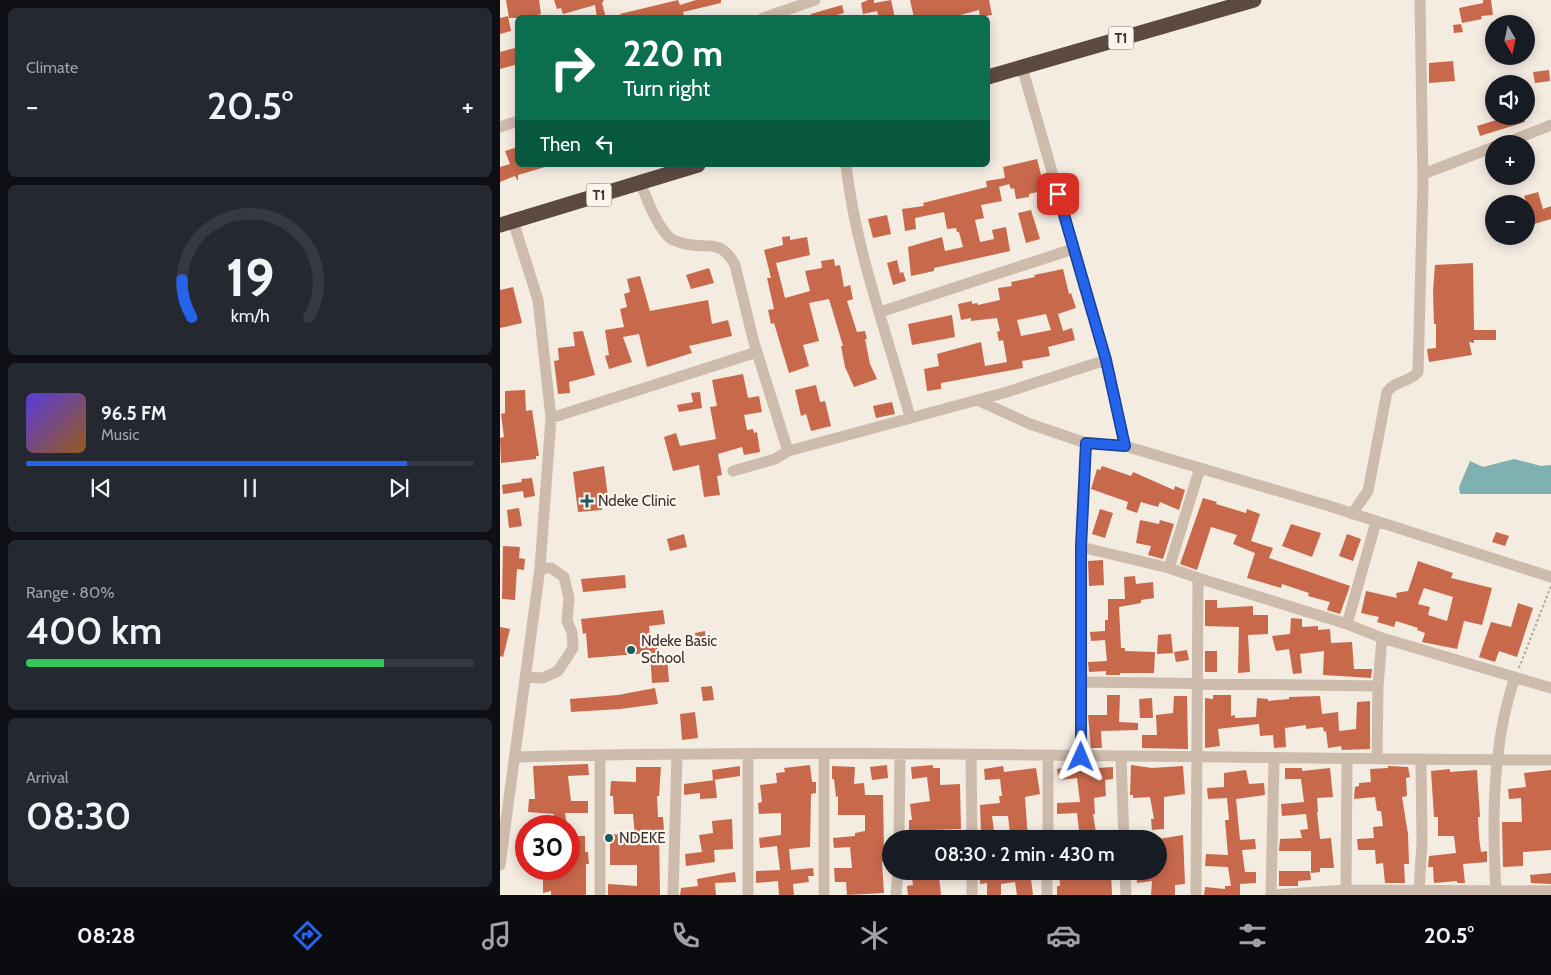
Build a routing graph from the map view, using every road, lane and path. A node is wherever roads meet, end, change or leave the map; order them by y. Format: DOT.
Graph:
graph roads {
  1 [pos="815,0"];
  2 [pos="1254,0"];
  3 [pos="1420,0"];
  4 [pos="771,15"];
  5 [pos="1022,67"];
  6 [pos="990,76"];
  7 [pos="515,122"];
  8 [pos="1551,125"];
  9 [pos="500,127"];
  10 [pos="1526,135"];
  11 [pos="1485,150"];
  12 [pos="692,167"];
  13 [pos="846,167"];
  14 [pos="1423,174"];
  15 [pos="640,183"];
  16 [pos="507,223"];
  17 [pos="1073,249"];
  18 [pos="880,312"];
  19 [pos="757,352"];
  20 [pos="1106,360"];
  21 [pos="977,400"];
  22 [pos="910,417"];
  23 [pos="551,418"];
  24 [pos="1086,443"];
  25 [pos="1125,446"];
  26 [pos="788,451"];
  27 [pos="1200,468"];
  28 [pos="733,471"];
  29 [pos="1352,514"];
  30 [pos="1376,522"];
  31 [pos="1081,547"];
  32 [pos="540,568"];
  33 [pos="1169,568"];
  34 [pos="1551,577"];
  35 [pos="1198,578"];
  36 [pos="1551,586"];
  37 [pos="1347,624"];
  38 [pos="1382,638"];
  39 [pos="525,677"];
  40 [pos="1515,677"];
  41 [pos="1082,682"];
  42 [pos="1197,684"];
  43 [pos="1378,686"];
  44 [pos="1551,688"];
  45 [pos="677,754"];
  46 [pos="971,754"];
  47 [pos="600,755"];
  48 [pos="748,755"];
  49 [pos="1048,755"];
  50 [pos="824,756"];
  51 [pos="900,756"];
  52 [pos="516,757"];
  53 [pos="1081,757"];
  54 [pos="1120,758"];
  55 [pos="1197,758"];
  56 [pos="1274,759"];
  57 [pos="1347,759"];
  58 [pos="1377,759"];
  59 [pos="1421,759"];
  60 [pos="1499,760"];
  61 [pos="1551,760"];
  62 [pos="899,830"];
  63 [pos="972,830"];
  64 [pos="1048,830"];
  65 [pos="1124,830"];
  66 [pos="500,865"];
  67 [pos="897,880"];
  68 [pos="972,880"];
  69 [pos="1047,880"];
  70 [pos="1125,880"];
  71 [pos="1420,889"];
  72 [pos="1346,890"];
  73 [pos="1496,890"];
  74 [pos="1551,891"];
  75 [pos="600,895"];
  76 [pos="673,895"];
  77 [pos="748,895"];
  78 [pos="824,895"];
  79 [pos="896,895"];
  80 [pos="972,895"];
  81 [pos="1047,895"];
  82 [pos="1126,895"];
  83 [pos="1196,895"];
  84 [pos="1273,895"];
  1 -- 4 [label="street"];
  2 -- 5 [label="highway, T1"];
  3 -- 14 [label="street"];
  5 -- 6 [label="highway, T1"];
  5 -- 17 [label="street"];
  7 -- 9 [label="street"];
  8 -- 10 [label="street"];
  11 -- 14 [label="street"];
  12 -- 15 [label="highway, T1"];
  13 -- 18 [label="street"];
  14 -- 29 [label="street"];
  15 -- 16 [label="highway, T1"];
  15 -- 19 [label="street"];
  16 -- 23 [label="street"];
  17 -- 18 [label="street"];
  17 -- 20 [label="street"];
  18 -- 22 [label="street"];
  19 -- 23 [label="street"];
  19 -- 26 [label="street"];
  20 -- 21 [label="street"];
  20 -- 25 [label="street"];
  21 -- 22 [label="street"];
  21 -- 24 [label="street"];
  22 -- 26 [label="street"];
  23 -- 32 [label="street"];
  24 -- 25 [label="street"];
  24 -- 31 [label="street"];
  25 -- 27 [label="street"];
  26 -- 28 [label="street"];
  27 -- 29 [label="street"];
  27 -- 33 [label="street"];
  29 -- 30 [label="street"];
  30 -- 34 [label="street"];
  30 -- 37 [label="street"];
  31 -- 33 [label="street"];
  31 -- 41 [label="street"];
  32 -- 39 [label="street"];
  32 -- 39 [label="street"];
  33 -- 35 [label="street"];
  35 -- 37 [label="street"];
  35 -- 42 [label="street"];
  36 -- 40 [label="path"];
  37 -- 38 [label="street"];
  38 -- 40 [label="street"];
  38 -- 43 [label="street"];
  39 -- 52 [label="street"];
  40 -- 44 [label="street"];
  40 -- 60 [label="street"];
  41 -- 42 [label="street"];
  41 -- 53 [label="street"];
  42 -- 43 [label="street"];
  42 -- 55 [label="street"];
  43 -- 58 [label="street"];
  45 -- 47 [label="street"];
  45 -- 48 [label="street"];
  45 -- 76 [label="street"];
  46 -- 49 [label="street"];
  46 -- 51 [label="street"];
  46 -- 63 [label="street"];
  47 -- 52 [label="street"];
  47 -- 75 [label="street"];
  48 -- 50 [label="street"];
  48 -- 77 [label="street"];
  49 -- 53 [label="street"];
  49 -- 64 [label="street"];
  50 -- 51 [label="street"];
  50 -- 78 [label="street"];
  51 -- 62 [label="street"];
  52 -- 66 [label="street"];
  53 -- 54 [label="street"];
  54 -- 55 [label="street"];
  54 -- 65 [label="street"];
  55 -- 56 [label="street"];
  55 -- 83 [label="street"];
  56 -- 57 [label="street"];
  56 -- 84 [label="street"];
  57 -- 58 [label="street"];
  57 -- 72 [label="street"];
  58 -- 59 [label="street"];
  59 -- 60 [label="street"];
  59 -- 71 [label="street"];
  60 -- 61 [label="street"];
  60 -- 73 [label="street"];
  67 -- 79 [label="street"];
  68 -- 80 [label="street"];
  69 -- 81 [label="street"];
  70 -- 82 [label="street"];
  71 -- 72 [label="street"];
  71 -- 73 [label="street"];
  72 -- 84 [label="street"];
  73 -- 74 [label="street"];
}
